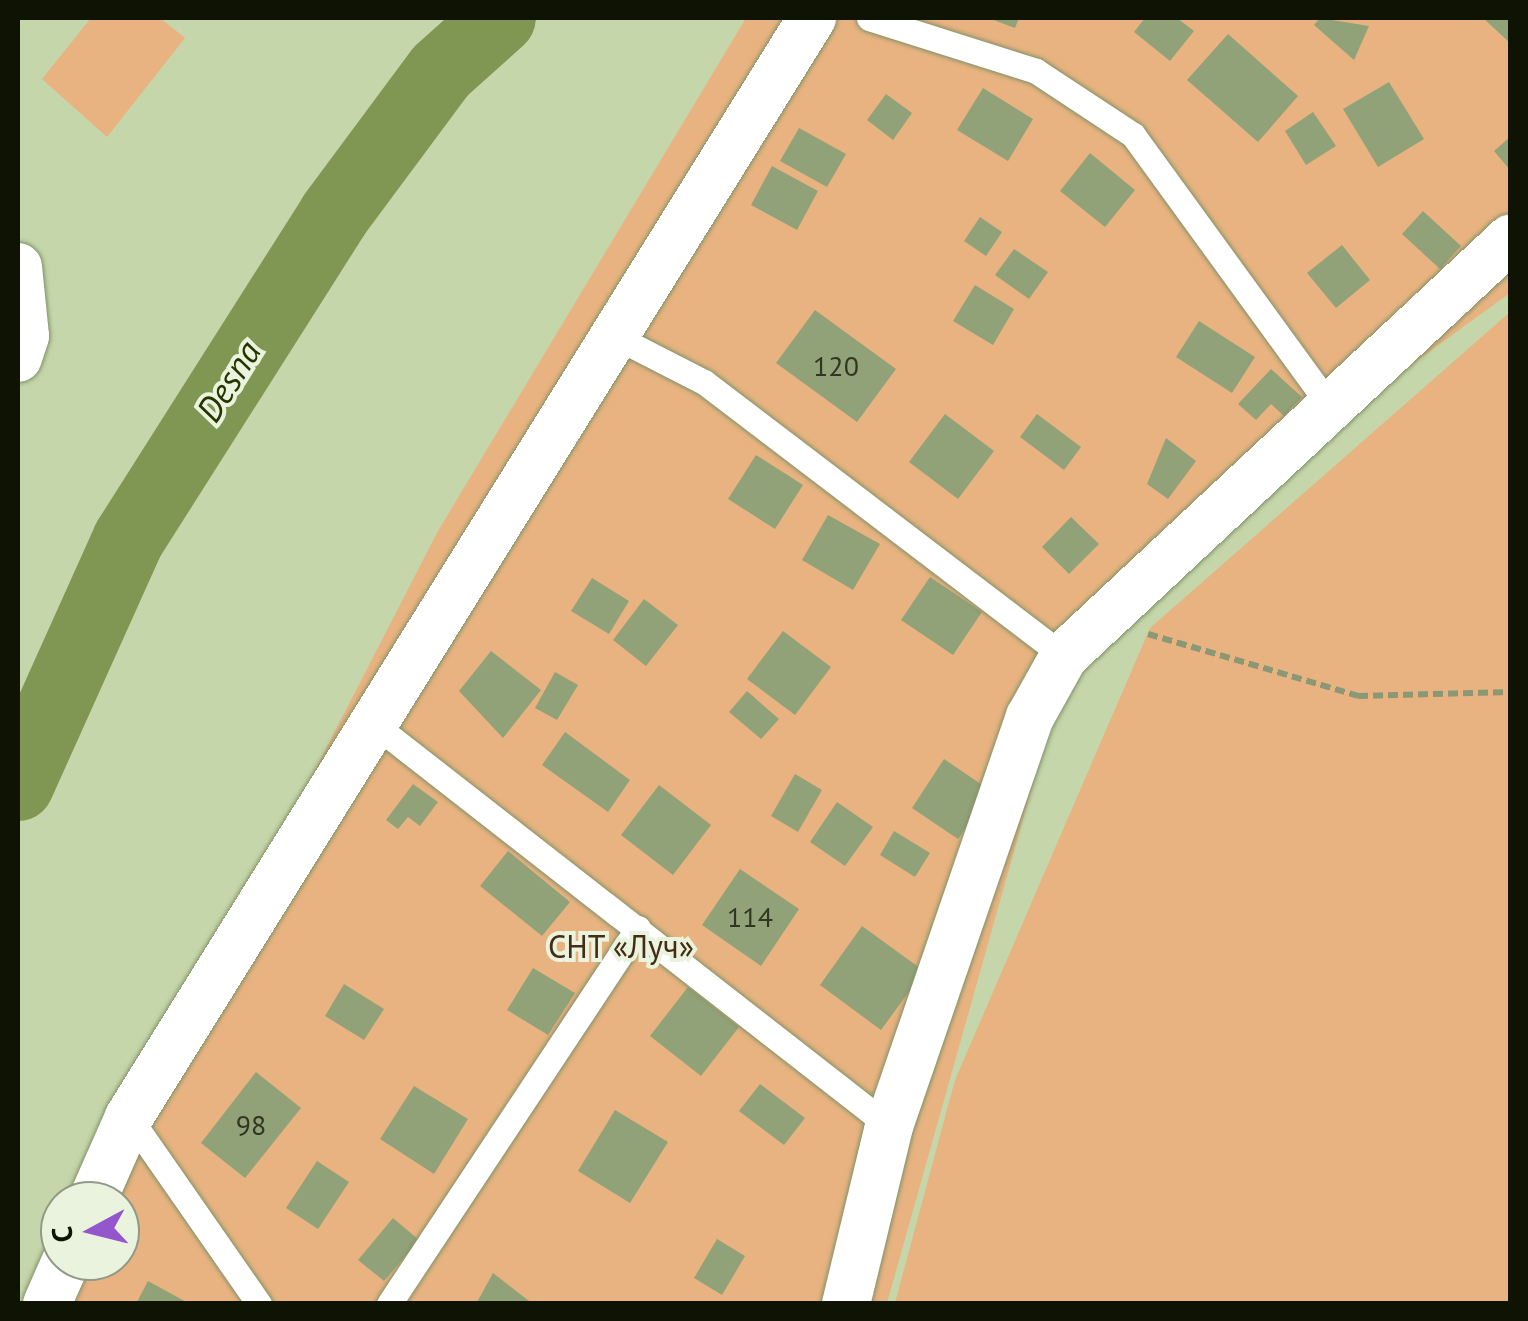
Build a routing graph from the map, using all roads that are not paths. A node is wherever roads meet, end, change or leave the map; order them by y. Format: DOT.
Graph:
graph roads {
  1 [pos="812,18"];
  2 [pos="869,18"];
  3 [pos="1510,239"];
  4 [pos="18,268"];
  5 [pos="620,339"];
  6 [pos="18,358"];
  7 [pos="1327,402"];
  8 [pos="1064,656"];
  9 [pos="376,726"];
  10 [pos="638,928"];
  11 [pos="129,1118"];
  12 [pos="889,1126"];
  13 [pos="101,1181"];
  14 [pos="57,1281"];
  15 [pos="47,1304"];
  16 [pos="260,1304"];
  17 [pos="389,1304"];
  18 [pos="846,1304"];
  1 -- 5 [label="street"];
  2 -- 7 [label="lane"];
  3 -- 7 [label="street"];
  4 -- 6 [label="street"];
  5 -- 8 [label="lane"];
  5 -- 9 [label="street"];
  7 -- 8 [label="street"];
  8 -- 12 [label="street"];
  9 -- 10 [label="lane"];
  9 -- 11 [label="street"];
  10 -- 12 [label="lane"];
  10 -- 17 [label="lane"];
  11 -- 13 [label="street"];
  11 -- 16 [label="lane"];
  12 -- 18 [label="street"];
  14 -- 15 [label="street"];
}
